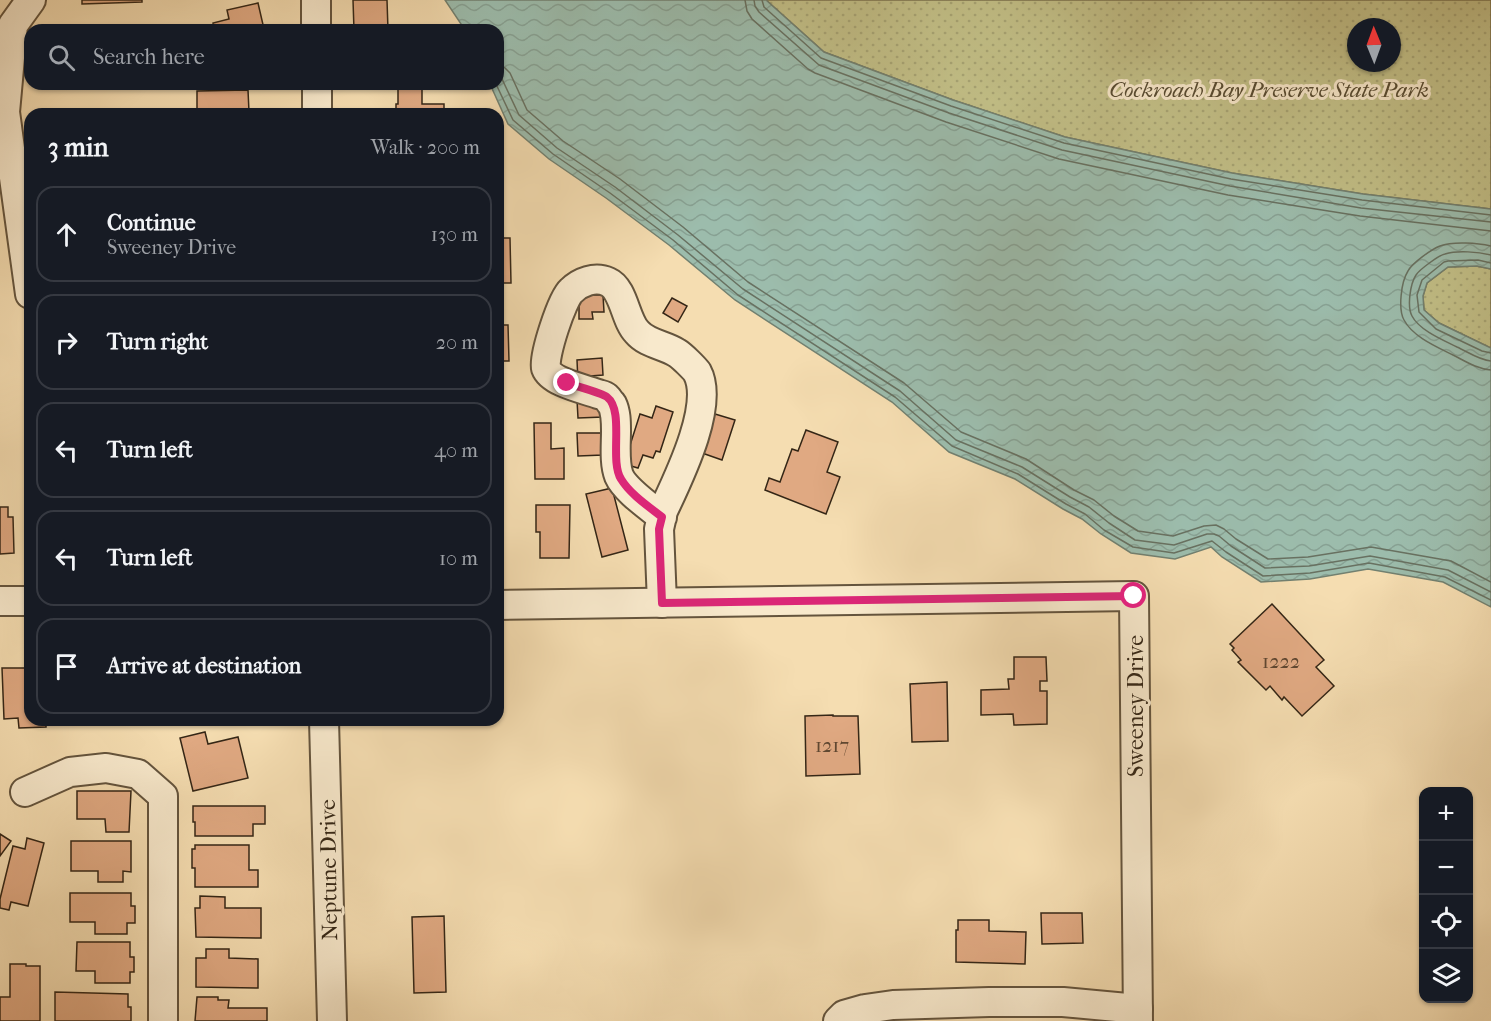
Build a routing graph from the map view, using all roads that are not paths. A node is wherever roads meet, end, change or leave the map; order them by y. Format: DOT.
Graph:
graph roads {
  1 [pos="31,0"];
  2 [pos="316,0"];
  3 [pos="316,24"];
  4 [pos="316,90"];
  5 [pos="317,108"];
  6 [pos="24,250"];
  7 [pos="662,517"];
  8 [pos="0,601"];
  9 [pos="24,601"];
  10 [pos="662,603"];
  11 [pos="504,605"];
  12 [pos="324,726"];
  13 [pos="25,792"];
  14 [pos="1138,1015"];
  15 [pos="163,1021"];
  16 [pos="332,1021"];
  17 [pos="838,1021"];
  1 -- 6 [label="street"];
  2 -- 3 [label="street"];
  4 -- 5 [label="street"];
  7 -- 7 [label="street"];
  7 -- 10 [label="street"];
  8 -- 9 [label="street"];
  10 -- 11 [label="street, Sweeney Drive"];
  10 -- 14 [label="street, Sweeney Drive"];
  12 -- 16 [label="street, Neptune Drive"];
  13 -- 15 [label="street"];
  14 -- 17 [label="street"];
}
